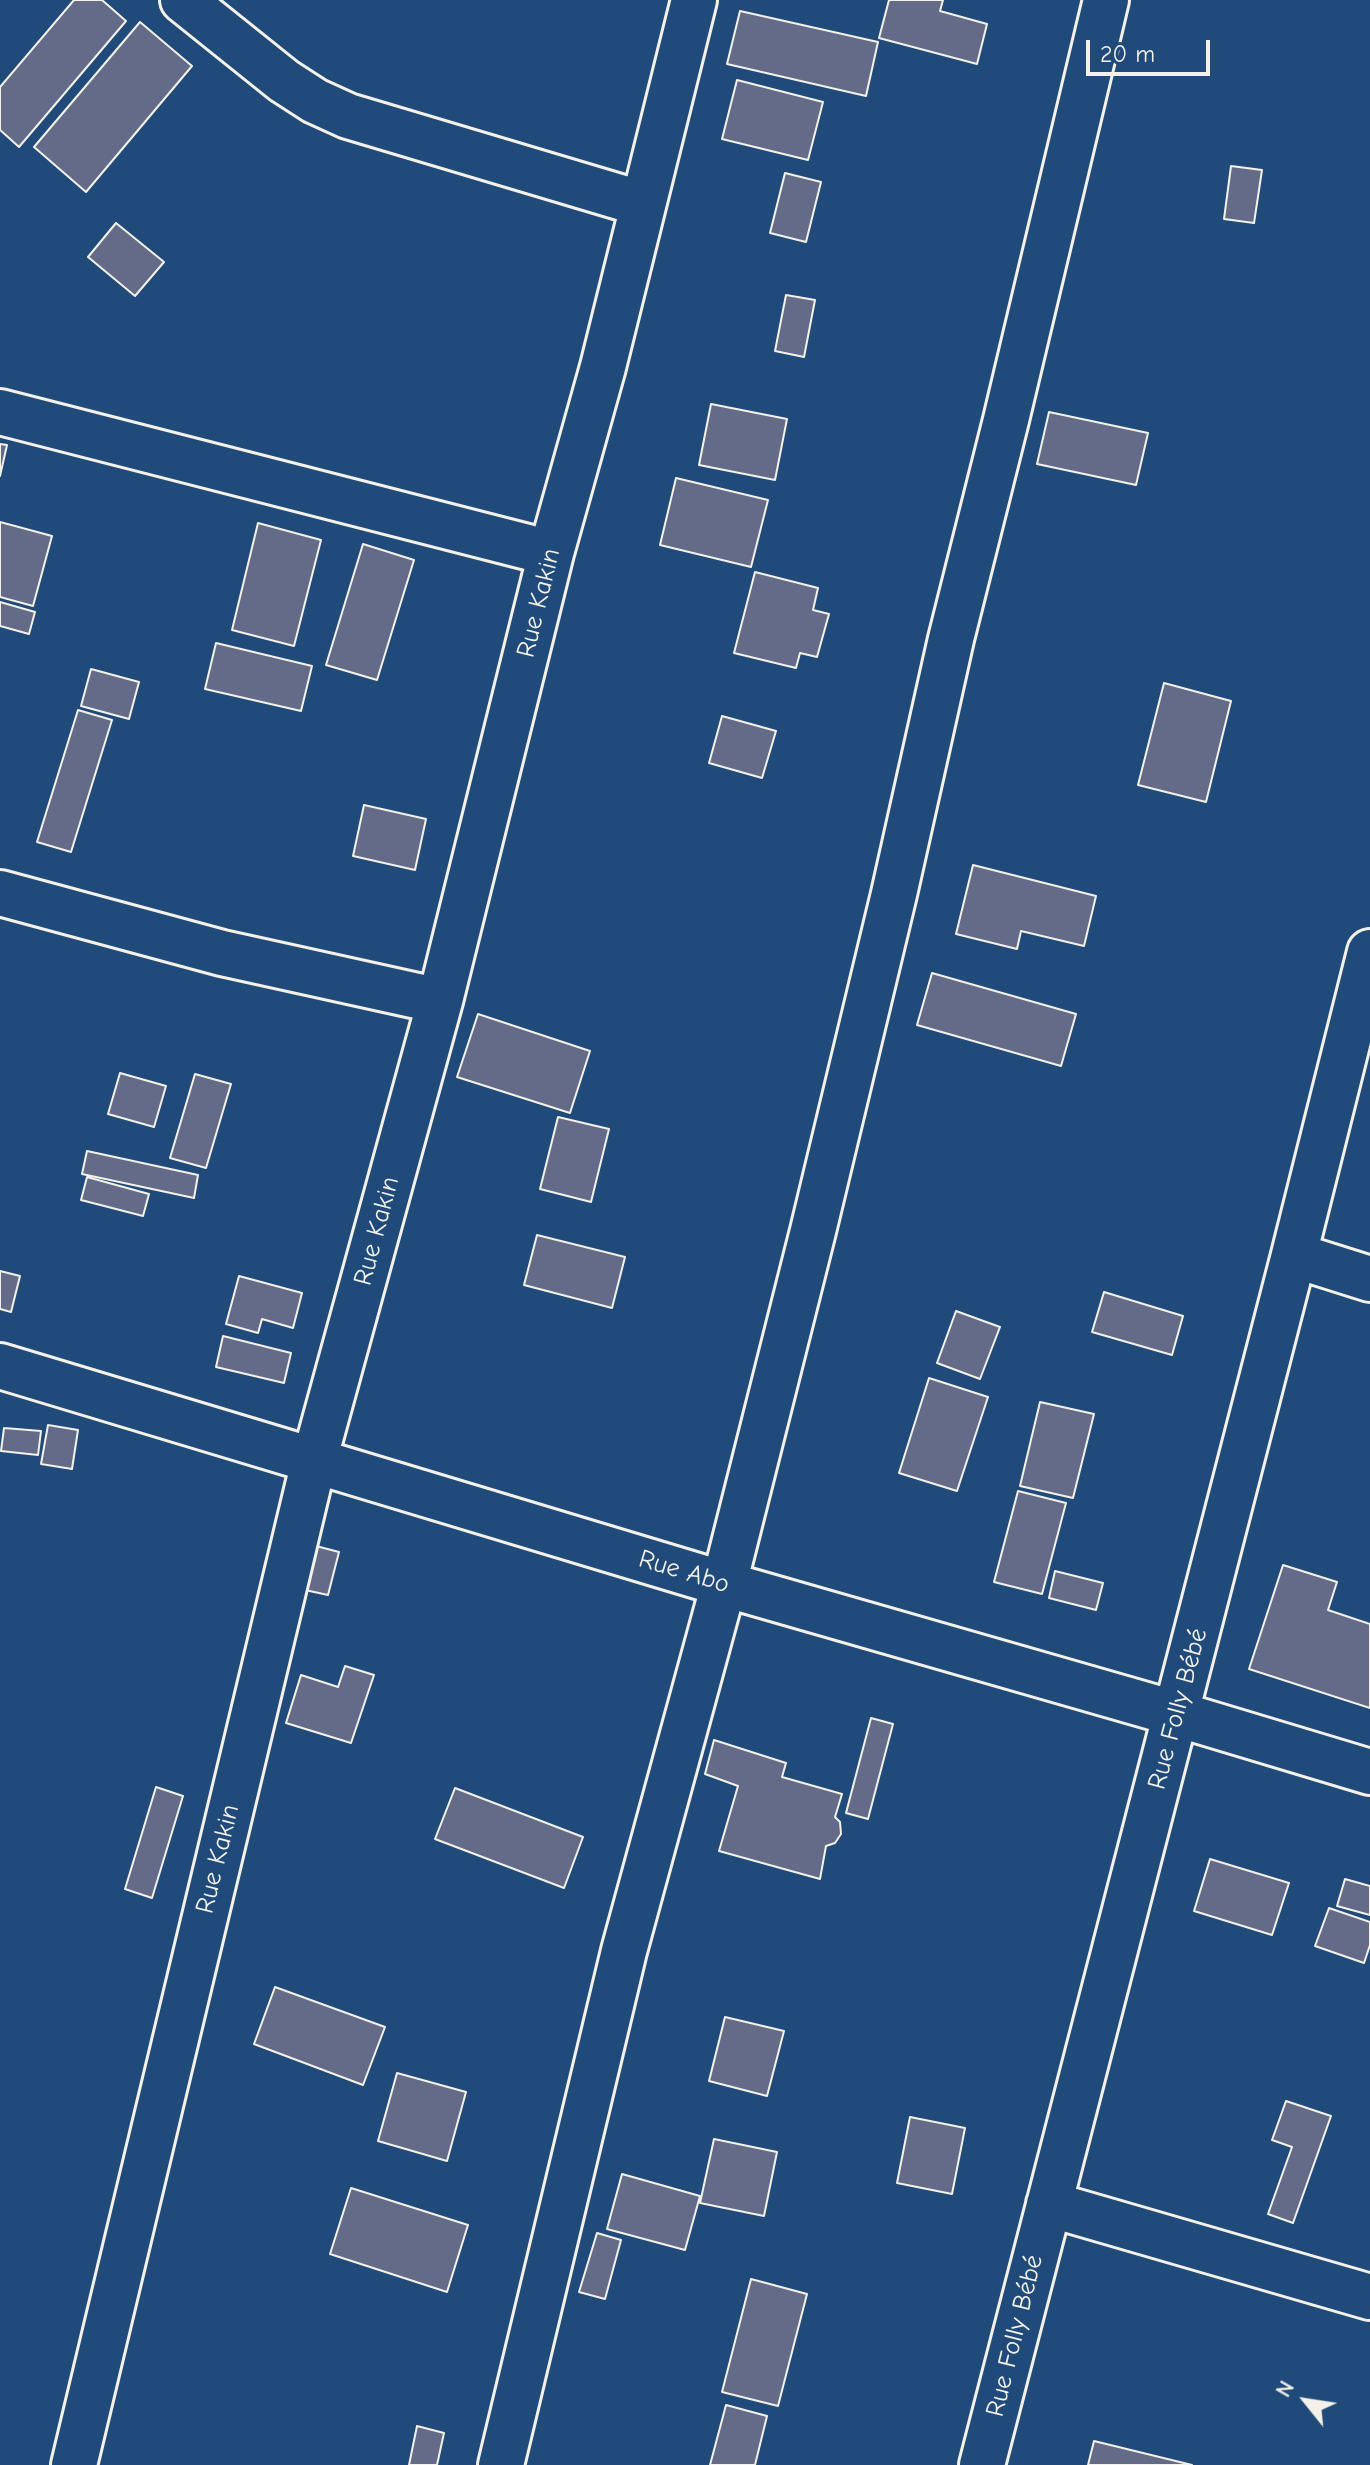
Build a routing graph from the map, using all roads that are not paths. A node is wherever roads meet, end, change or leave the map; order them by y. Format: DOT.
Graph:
graph roads {
  1 [pos="183,0"];
  2 [pos="694,0"];
  3 [pos="1106,0"];
  4 [pos="643,204"];
  5 [pos="10,410"];
  6 [pos="551,553"];
  7 [pos="0,893"];
  8 [pos="1370,952"];
  9 [pos="440,1001"];
  10 [pos="1294,1255"];
  11 [pos="1370,1279"];
  12 [pos="0,1366"];
  13 [pos="314,1461"];
  14 [pos="724,1584"];
  15 [pos="1177,1714"];
  16 [pos="1370,1772"];
  17 [pos="1049,2204"];
  18 [pos="1370,2297"];
  19 [pos="74,2465"];
  20 [pos="501,2465"];
  21 [pos="982,2465"];
  1 -- 4 [label="street"];
  2 -- 4 [label="street, Rue Kakin"];
  3 -- 14 [label="street"];
  4 -- 6 [label="street, Rue Kakin"];
  5 -- 6 [label="street"];
  6 -- 9 [label="street, Rue Kakin"];
  7 -- 9 [label="street"];
  8 -- 10 [label="street, Rue Folly Bébé"];
  9 -- 13 [label="street, Rue Kakin"];
  10 -- 11 [label="street"];
  10 -- 15 [label="street, Rue Folly Bébé"];
  12 -- 13 [label="street, Rue Abo"];
  13 -- 14 [label="street, Rue Abo"];
  13 -- 19 [label="street, Rue Kakin"];
  14 -- 15 [label="street, Rue Abo"];
  14 -- 20 [label="street"];
  15 -- 16 [label="street, Rue Abo"];
  15 -- 17 [label="street, Rue Folly Bébé"];
  17 -- 18 [label="street"];
  17 -- 21 [label="street, Rue Folly Bébé"];
}
